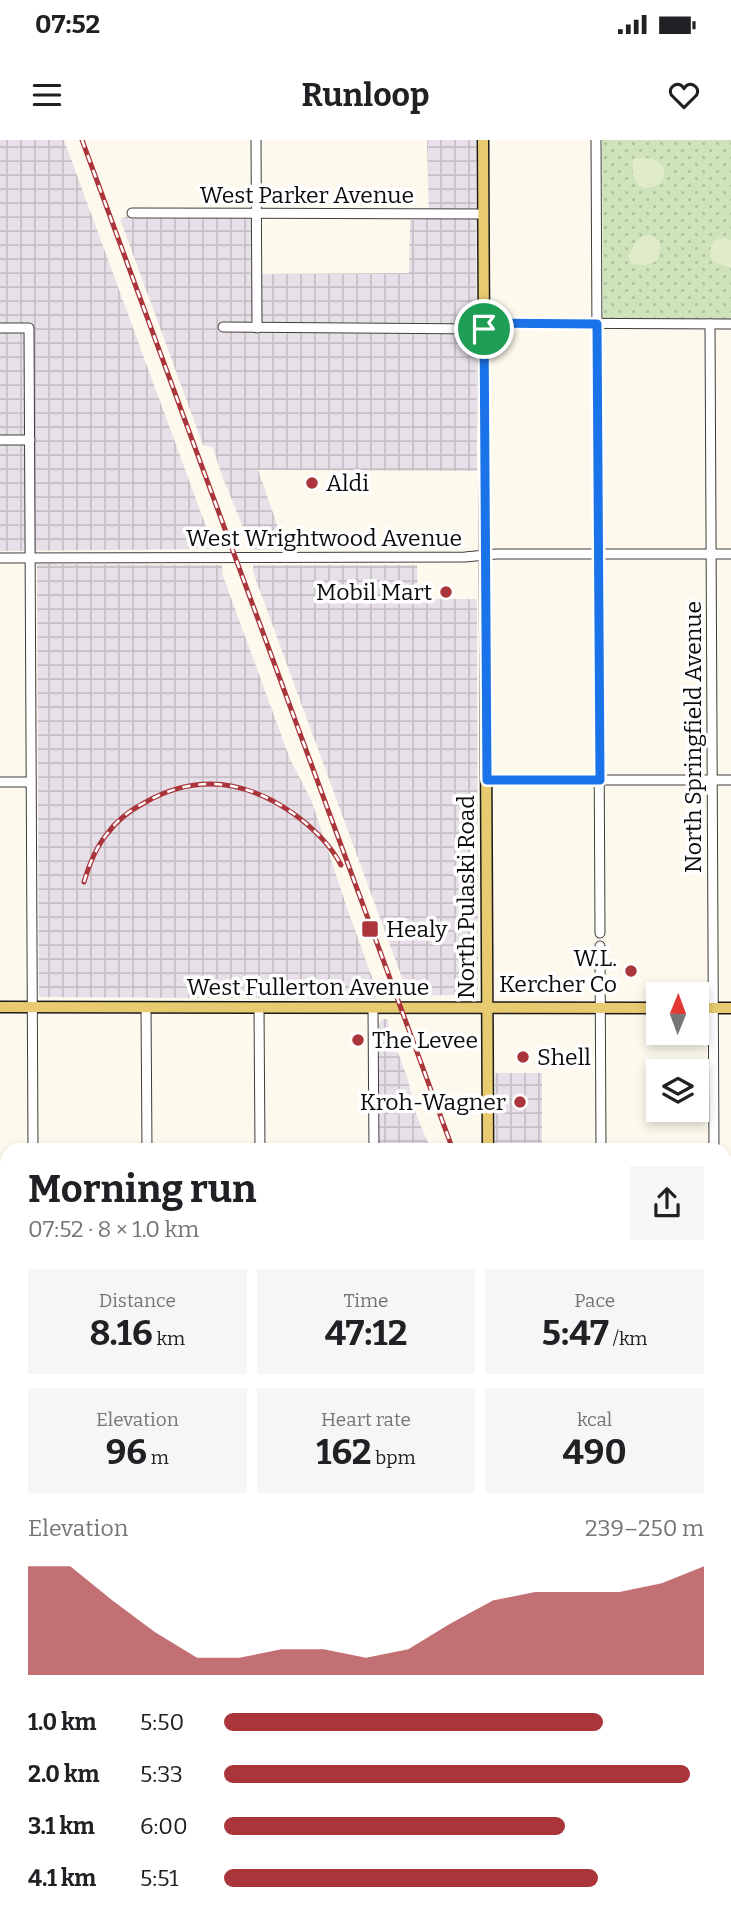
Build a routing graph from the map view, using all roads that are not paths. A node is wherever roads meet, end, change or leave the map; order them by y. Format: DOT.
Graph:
graph roads {
  1 [pos="256,140"];
  2 [pos="483,140"];
  3 [pos="596,140"];
  4 [pos="132,214"];
  5 [pos="483,214"];
  6 [pos="256,215"];
  7 [pos="597,324"];
  8 [pos="710,324"];
  9 [pos="731,324"];
  10 [pos="484,326"];
  11 [pos="223,327"];
  12 [pos="0,328"];
  13 [pos="257,328"];
  14 [pos="0,440"];
  15 [pos="30,440"];
  16 [pos="598,554"];
  17 [pos="711,554"];
  18 [pos="731,554"];
  19 [pos="485,555"];
  20 [pos="0,558"];
  21 [pos="30,558"];
  22 [pos="487,780"];
  23 [pos="600,780"];
  24 [pos="713,780"];
  25 [pos="731,780"];
  26 [pos="0,782"];
  27 [pos="32,782"];
  28 [pos="600,933"];
  29 [pos="600,946"];
  30 [pos="0,1007"];
  31 [pos="33,1007"];
  32 [pos="146,1008"];
  33 [pos="259,1008"];
  34 [pos="373,1008"];
  35 [pos="488,1008"];
  36 [pos="600,1008"];
  37 [pos="709,1008"];
  38 [pos="714,1008"];
  39 [pos="646,1009"];
  40 [pos="731,1009"];
  41 [pos="33,1143"];
  42 [pos="147,1143"];
  43 [pos="260,1143"];
  44 [pos="374,1143"];
  45 [pos="488,1143"];
  46 [pos="601,1143"];
  47 [pos="715,1143"];
  1 -- 6 [label="street"];
  2 -- 5 [label="main road, North Pulaski Road"];
  3 -- 7 [label="street"];
  4 -- 6 [label="street, West Parker Avenue"];
  5 -- 6 [label="street, West Parker Avenue"];
  5 -- 10 [label="main road, North Pulaski Road"];
  6 -- 13 [label="street"];
  7 -- 8 [label="street"];
  7 -- 10 [label="street"];
  7 -- 16 [label="street"];
  8 -- 9 [label="street"];
  8 -- 17 [label="street, North Springfield Avenue"];
  10 -- 13 [label="street"];
  10 -- 19 [label="main road, North Pulaski Road"];
  11 -- 13 [label="street"];
  12 -- 15 [label="street"];
  14 -- 15 [label="street"];
  15 -- 21 [label="street"];
  16 -- 17 [label="street, West Wrightwood Avenue"];
  16 -- 19 [label="street, West Wrightwood Avenue"];
  16 -- 23 [label="street"];
  17 -- 18 [label="street, West Wrightwood Avenue"];
  17 -- 24 [label="street, North Springfield Avenue"];
  19 -- 21 [label="street, West Wrightwood Avenue"];
  19 -- 22 [label="main road, North Pulaski Road"];
  20 -- 21 [label="street, West Wrightwood Avenue"];
  21 -- 27 [label="street"];
  22 -- 23 [label="street"];
  22 -- 35 [label="main road, North Pulaski Road"];
  23 -- 24 [label="street"];
  23 -- 28 [label="street"];
  24 -- 25 [label="street"];
  24 -- 38 [label="street, North Springfield Avenue"];
  26 -- 27 [label="street"];
  27 -- 31 [label="street"];
  29 -- 36 [label="street"];
  30 -- 31 [label="main road, West Fullerton Avenue"];
  31 -- 32 [label="main road, West Fullerton Avenue"];
  31 -- 41 [label="street"];
  32 -- 33 [label="main road, West Fullerton Avenue"];
  32 -- 42 [label="street"];
  33 -- 34 [label="main road, West Fullerton Avenue"];
  33 -- 43 [label="street"];
  34 -- 35 [label="main road, West Fullerton Avenue"];
  34 -- 44 [label="street"];
  35 -- 36 [label="main road, West Fullerton Avenue"];
  35 -- 45 [label="main road, North Pulaski Road"];
  36 -- 39 [label="main road, West Fullerton Avenue"];
  36 -- 46 [label="street"];
  37 -- 38 [label="main road"];
  38 -- 40 [label="main road"];
  38 -- 47 [label="street, North Springfield Avenue"];
}
